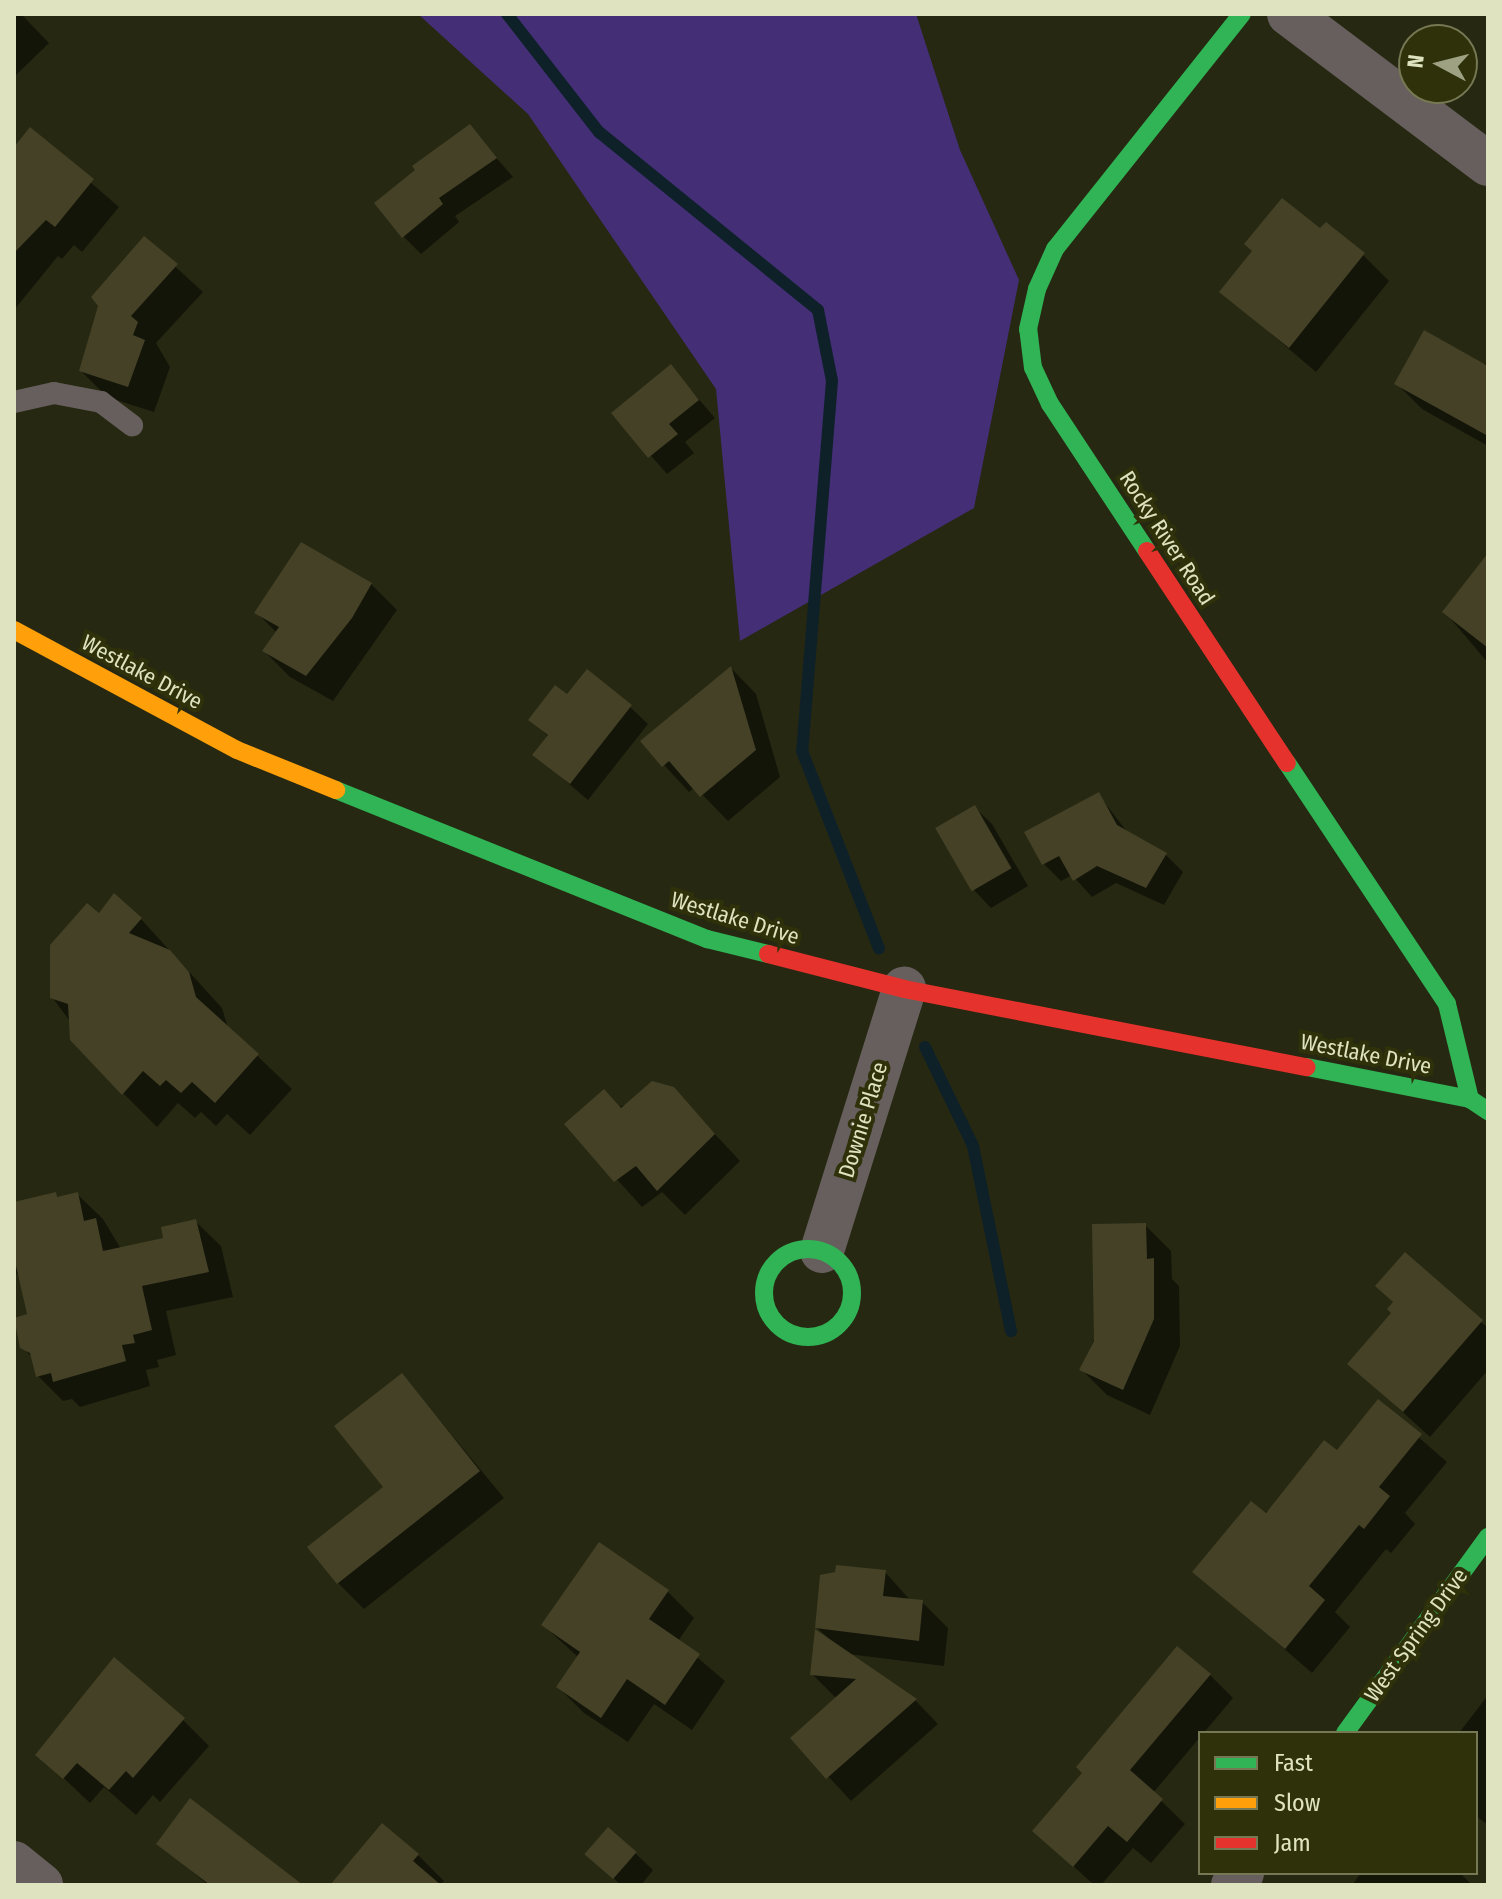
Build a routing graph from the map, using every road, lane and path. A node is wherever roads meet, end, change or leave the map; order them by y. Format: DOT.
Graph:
graph roads {
  1 [pos="1242,14"];
  2 [pos="1289,14"];
  3 [pos="1488,164"];
  4 [pos="14,402"];
  5 [pos="132,425"];
  6 [pos="14,630"];
  7 [pos="904,989"];
  8 [pos="1470,1099"];
  9 [pos="1488,1111"];
  10 [pos="822,1251"];
  11 [pos="1488,1537"];
  12 [pos="1346,1731"];
  13 [pos="14,1863"];
  14 [pos="41,1885"];
  1 -- 8 [label="street, Rocky River Road"];
  2 -- 3 [label="street"];
  4 -- 5 [label="lane"];
  6 -- 7 [label="street, Westlake Drive"];
  7 -- 8 [label="street, Westlake Drive"];
  7 -- 10 [label="street, Downie Place"];
  8 -- 9 [label="street, Westlake Drive"];
  10 -- 10 [label="street"];
  11 -- 12 [label="street, West Spring Drive"];
  13 -- 14 [label="street"];
}
